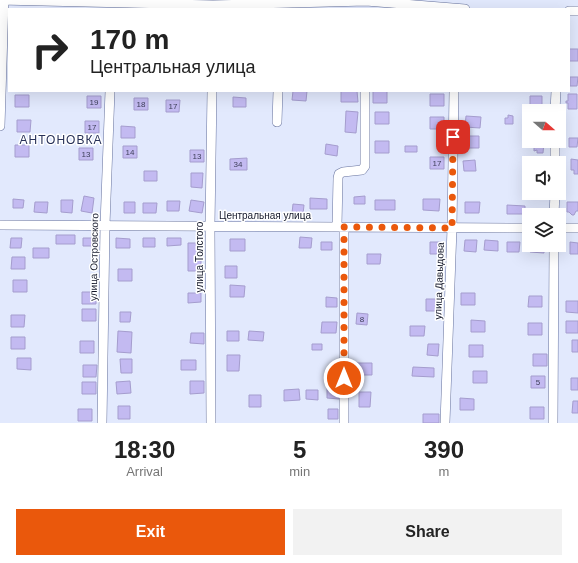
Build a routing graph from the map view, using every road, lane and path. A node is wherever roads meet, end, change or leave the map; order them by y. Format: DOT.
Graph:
graph roads {
  1 [pos="0,0"];
  2 [pos="4,0"];
  3 [pos="113,4"];
  4 [pos="366,5"];
  5 [pos="279,6"];
  6 [pos="213,7"];
  7 [pos="433,8"];
  8 [pos="110,92"];
  9 [pos="212,92"];
  10 [pos="278,92"];
  11 [pos="365,92"];
  12 [pos="454,92"];
  13 [pos="556,92"];
  14 [pos="555,104"];
  15 [pos="277,122"];
  16 [pos="0,126"];
  17 [pos="0,225"];
  18 [pos="105,226"];
  19 [pos="210,226"];
  20 [pos="341,226"];
  21 [pos="452,228"];
  22 [pos="522,228"];
  23 [pos="566,228"];
  24 [pos="578,228"];
  25 [pos="554,252"];
  26 [pos="102,423"];
  27 [pos="211,423"];
  28 [pos="344,423"];
  29 [pos="444,423"];
  30 [pos="553,423"];
  1 -- 2 [label="street"];
  2 -- 3 [label="street"];
  2 -- 16 [label="street"];
  3 -- 6 [label="street"];
  4 -- 5 [label="street"];
  4 -- 7 [label="street"];
  5 -- 6 [label="street"];
  8 -- 18 [label="street, улица Островского"];
  9 -- 19 [label="street, улица Толстого"];
  10 -- 15 [label="street"];
  11 -- 20 [label="street"];
  12 -- 21 [label="street, улица Давыдова"];
  13 -- 14 [label="street"];
  17 -- 18 [label="street, Центральная улица"];
  18 -- 19 [label="street, Центральная улица"];
  18 -- 26 [label="street, улица Островского"];
  19 -- 20 [label="street, Центральная улица"];
  19 -- 27 [label="street, улица Толстого"];
  20 -- 21 [label="street, Центральная улица"];
  20 -- 28 [label="street"];
  21 -- 22 [label="street, Центральная улица"];
  21 -- 29 [label="street, улица Давыдова"];
  23 -- 24 [label="street"];
  25 -- 30 [label="street"];
}
